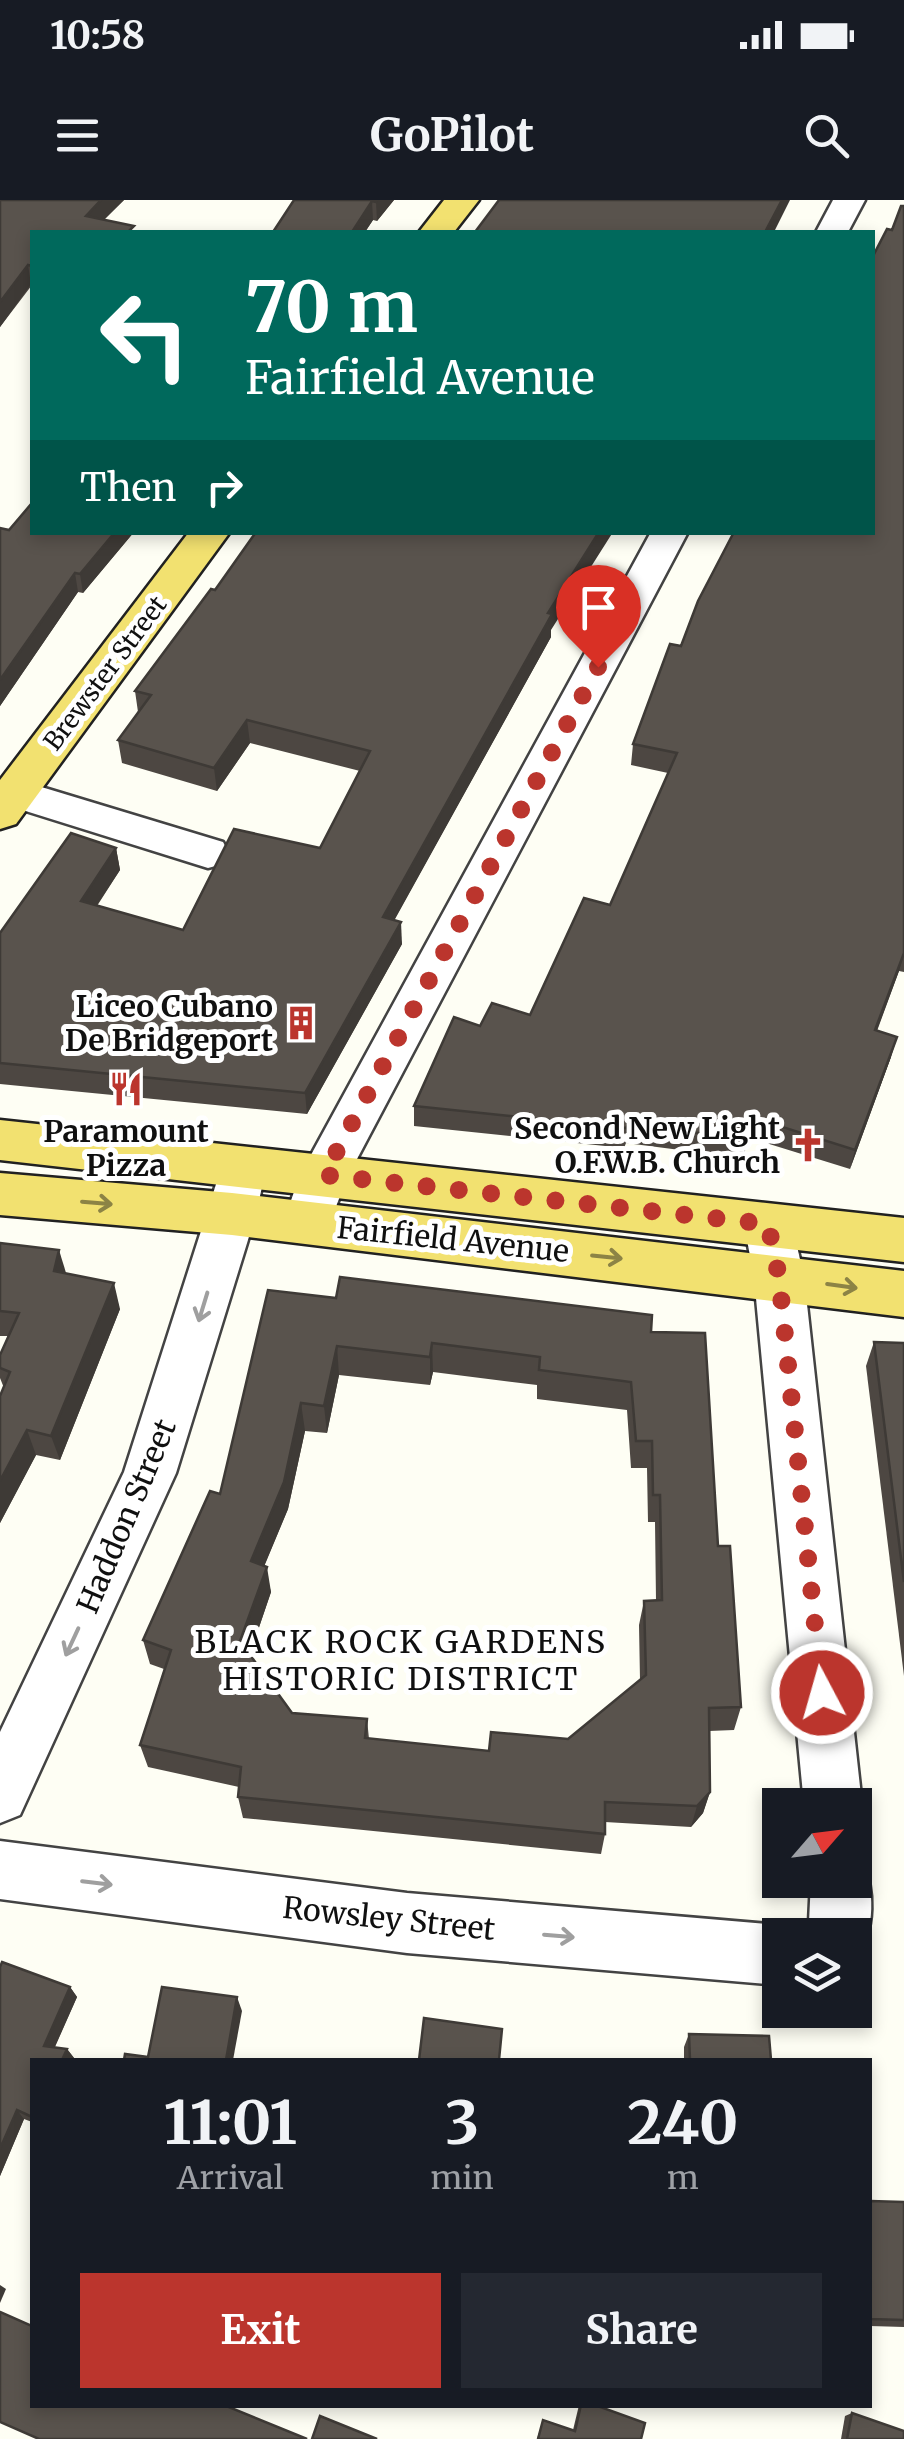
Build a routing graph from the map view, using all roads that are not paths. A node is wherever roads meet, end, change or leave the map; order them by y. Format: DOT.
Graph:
graph roads {
  1 [pos="462,200"];
  2 [pos="849,200"];
  3 [pos="438,230"];
  4 [pos="833,230"];
  5 [pos="208,535"];
  6 [pos="668,535"];
  7 [pos="8,803"];
  8 [pos="208,852"];
  9 [pos="0,1140"];
  10 [pos="237,1192"];
  11 [pos="0,1194"];
  12 [pos="316,1199"];
  13 [pos="768,1224"];
  14 [pos="904,1240"];
  15 [pos="779,1277"];
  16 [pos="901,1285"];
  17 [pos="831,1788"];
  18 [pos="0,1795"];
  19 [pos="0,1870"];
  20 [pos="762,1953"];
  1 -- 3 [label="main road"];
  2 -- 4 [label="street"];
  5 -- 7 [label="main road, Brewster Street"];
  6 -- 12 [label="street"];
  7 -- 8 [label="street"];
  9 -- 10 [label="main road, Fairfield Avenue"];
  11 -- 10 [label="main road, Fairfield Avenue, one-way"];
  10 -- 12 [label="main road, Fairfield Avenue"];
  10 -- 18 [label="street, Haddon Street, one-way"];
  12 -- 13 [label="main road, Fairfield Avenue"];
  12 -- 15 [label="main road, Fairfield Avenue, one-way"];
  13 -- 14 [label="main road, Fairfield Avenue"];
  13 -- 15 [label="street"];
  15 -- 16 [label="main road, Fairfield Avenue, one-way"];
  15 -- 17 [label="street"];
  19 -- 20 [label="street, Rowsley Street, one-way"];
}
